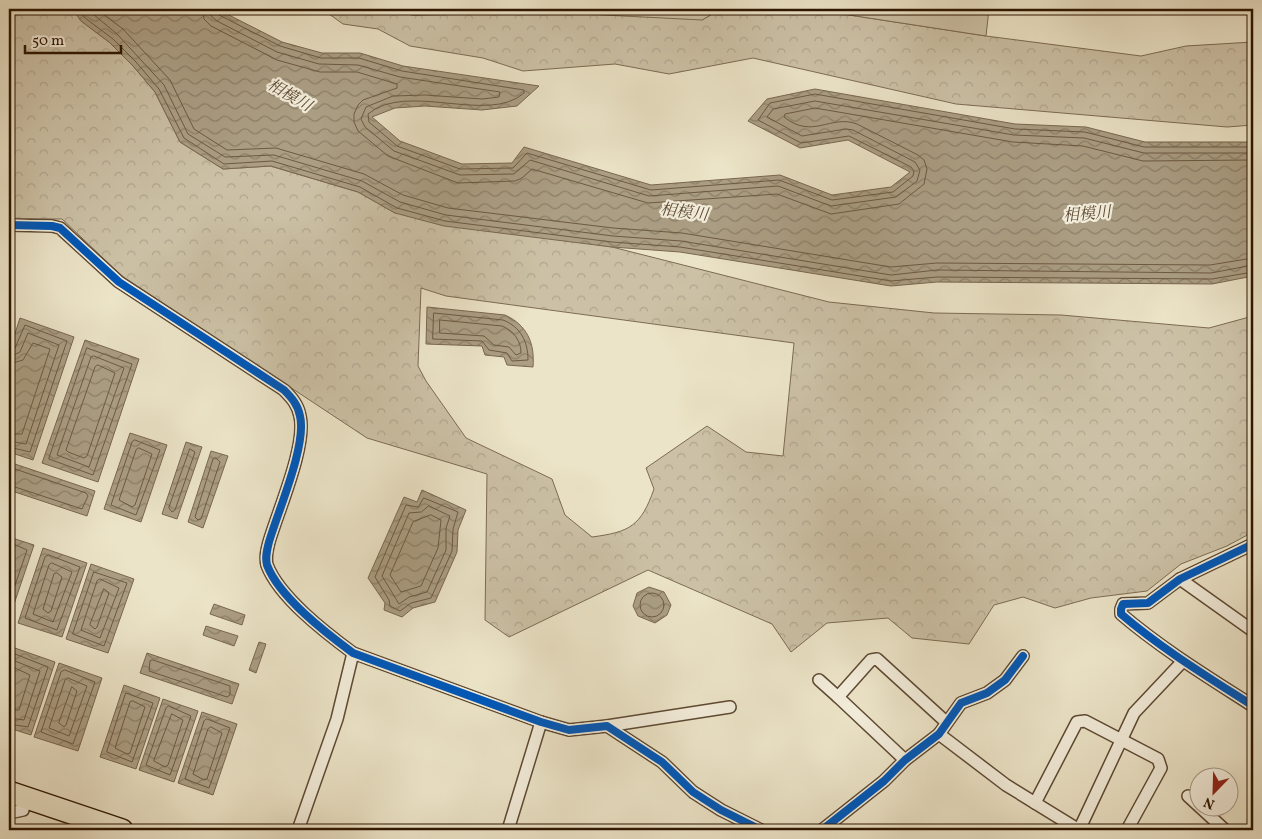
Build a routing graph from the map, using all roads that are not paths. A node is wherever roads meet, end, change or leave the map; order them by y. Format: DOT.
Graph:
graph roads {
  1 [pos="9,225"];
  2 [pos="1251,548"];
  3 [pos="1180,578"];
  4 [pos="1253,631"];
  5 [pos="353,653"];
  6 [pos="1023,656"];
  7 [pos="1183,661"];
  8 [pos="819,680"];
  9 [pos="838,696"];
  10 [pos="1253,706"];
  11 [pos="730,707"];
  12 [pos="541,722"];
  13 [pos="946,722"];
  14 [pos="607,726"];
  15 [pos="939,734"];
  16 [pos="1122,739"];
  17 [pos="905,760"];
  18 [pos="18,795"];
  19 [pos="1188,796"];
  20 [pos="1035,803"];
  21 [pos="9,813"];
  22 [pos="122,830"];
  23 [pos="298,830"];
  24 [pos="508,830"];
  25 [pos="762,830"];
  26 [pos="822,830"];
  27 [pos="1079,830"];
  28 [pos="1127,830"];
  29 [pos="1225,830"];
  1 -- 5 [label="street"];
  2 -- 3 [label="street"];
  3 -- 4 [label="street"];
  3 -- 7 [label="street"];
  5 -- 12 [label="street"];
  5 -- 23 [label="street"];
  6 -- 13 [label="street"];
  7 -- 10 [label="street"];
  7 -- 16 [label="street"];
  8 -- 9 [label="street"];
  9 -- 13 [label="street"];
  9 -- 17 [label="street"];
  11 -- 14 [label="street"];
  12 -- 14 [label="street"];
  12 -- 24 [label="street"];
  13 -- 15 [label="street"];
  14 -- 25 [label="street"];
  15 -- 17 [label="street"];
  15 -- 20 [label="street"];
  16 -- 20 [label="street"];
  16 -- 27 [label="street"];
  16 -- 28 [label="street"];
  17 -- 26 [label="street"];
  18 -- 21 [label="street"];
  18 -- 22 [label="highway"];
  19 -- 29 [label="street"];
  20 -- 27 [label="street"];
}
